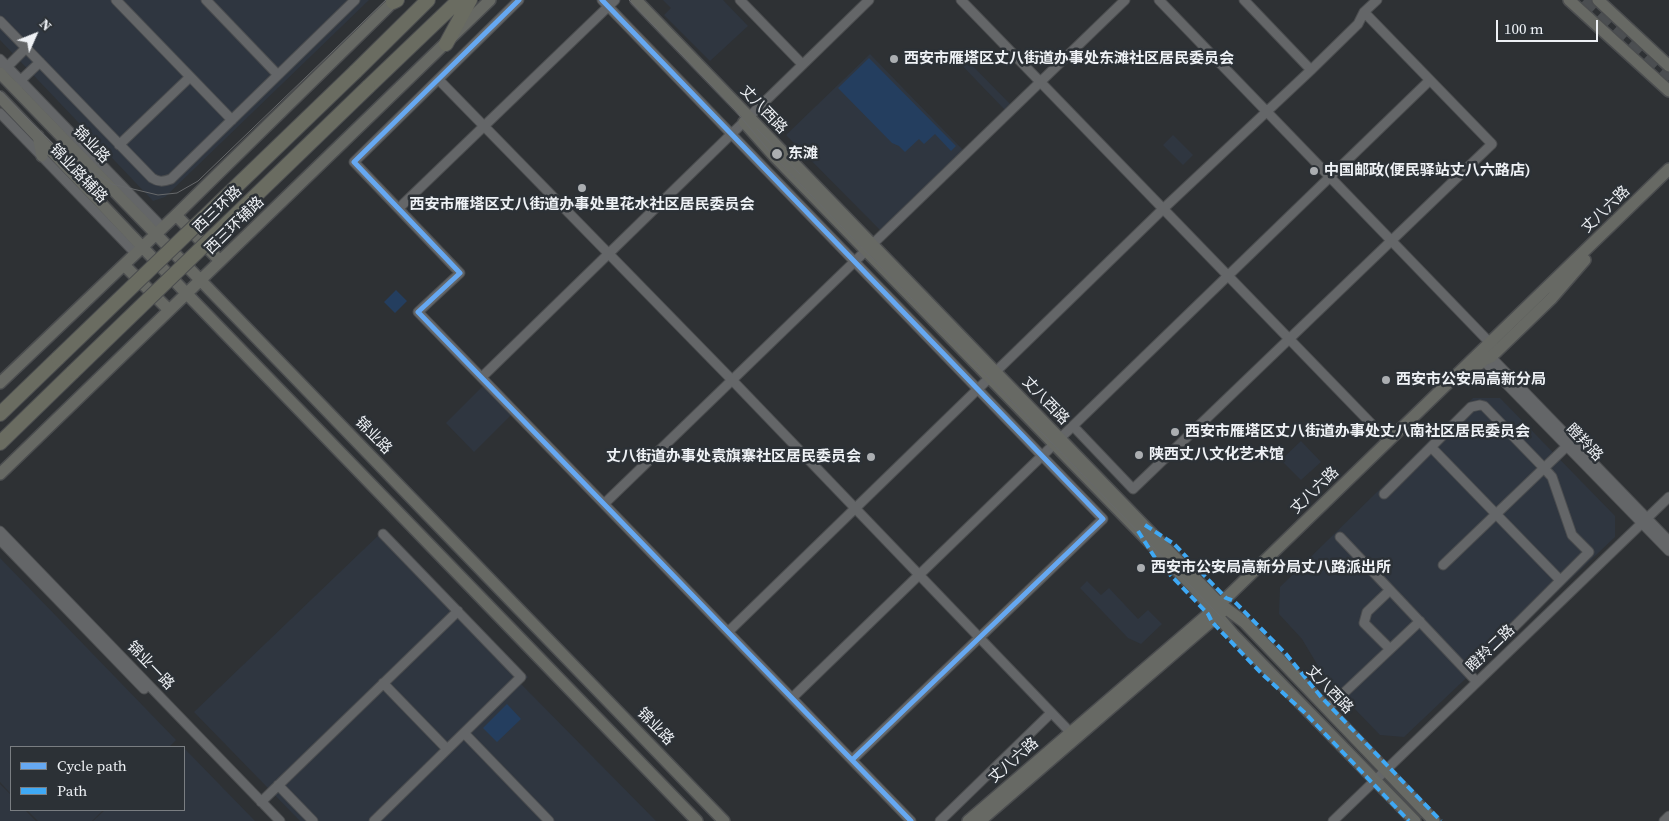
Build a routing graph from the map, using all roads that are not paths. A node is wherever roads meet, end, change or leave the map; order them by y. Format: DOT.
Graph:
graph roads {
  1 [pos="116,0"];
  2 [pos="206,0"];
  3 [pos="428,0"];
  4 [pos="459,0"];
  5 [pos="470,0"];
  6 [pos="490,0"];
  7 [pos="519,0"];
  8 [pos="626,0"];
  9 [pos="636,0"];
  10 [pos="740,0"];
  11 [pos="869,0"];
  12 [pos="961,0"];
  13 [pos="1125,0"];
  14 [pos="1159,0"];
  15 [pos="1244,0"];
  16 [pos="1376,0"];
  17 [pos="1569,0"];
  18 [pos="1598,0"];
  19 [pos="395,1"];
  20 [pos="350,2"];
  21 [pos="608,2"];
  22 [pos="1364,12"];
  23 [pos="0,21"];
  24 [pos="446,44"];
  25 [pos="26,48"];
  26 [pos="0,60"];
  27 [pos="40,62"];
  28 [pos="1665,62"];
  29 [pos="802,64"];
  30 [pos="2,69"];
  31 [pos="1311,70"];
  32 [pos="1648,72"];
  33 [pos="278,75"];
  34 [pos="190,77"];
  35 [pos="439,80"];
  36 [pos="1430,80"];
  37 [pos="1040,82"];
  38 [pos="20,86"];
  39 [pos="1669,91"];
  40 [pos="0,97"];
  41 [pos="1267,112"];
  42 [pos="0,113"];
  43 [pos="746,119"];
  44 [pos="232,120"];
  45 [pos="484,126"];
  46 [pos="731,134"];
  47 [pos="38,136"];
  48 [pos="119,144"];
  49 [pos="42,156"];
  50 [pos="1669,169"];
  51 [pos="1330,178"];
  52 [pos="1669,180"];
  53 [pos="399,208"];
  54 [pos="1164,209"];
  55 [pos="176,215"];
  56 [pos="159,231"];
  57 [pos="1391,241"];
  58 [pos="870,248"];
  59 [pos="140,250"];
  60 [pos="610,254"];
  61 [pos="220,261"];
  62 [pos="855,262"];
  63 [pos="124,265"];
  64 [pos="1227,276"];
  65 [pos="201,280"];
  66 [pos="186,293"];
  67 [pos="169,310"];
  68 [pos="1289,339"];
  69 [pos="1487,353"];
  70 [pos="993,375"];
  71 [pos="482,377"];
  72 [pos="733,380"];
  73 [pos="0,383"];
  74 [pos="978,389"];
  75 [pos="0,414"];
  76 [pos="1073,426"];
  77 [pos="1388,441"];
  78 [pos="1057,442"];
  79 [pos="0,443"];
  80 [pos="1567,446"];
  81 [pos="1431,448"];
  82 [pos="1042,456"];
  83 [pos="1544,468"];
  84 [pos="0,474"];
  85 [pos="1384,494"];
  86 [pos="1669,497"];
  87 [pos="605,504"];
  88 [pos="855,508"];
  89 [pos="1496,514"];
  90 [pos="1644,521"];
  91 [pos="0,531"];
  92 [pos="383,534"];
  93 [pos="1340,537"];
  94 [pos="0,540"];
  95 [pos="1669,542"];
  96 [pos="1669,551"];
  97 [pos="1443,565"];
  98 [pos="920,574"];
  99 [pos="1560,580"];
  100 [pos="1390,590"];
  101 [pos="1219,609"];
  102 [pos="458,611"];
  103 [pos="1420,621"];
  104 [pos="1513,628"];
  105 [pos="728,632"];
  106 [pos="980,637"];
  107 [pos="1390,650"];
  108 [pos="1477,682"];
  109 [pos="383,683"];
  110 [pos="792,698"];
  111 [pos="1330,706"];
  112 [pos="1051,713"];
  113 [pos="464,733"];
  114 [pos="1070,733"];
  115 [pos="447,749"];
  116 [pos="852,760"];
  117 [pos="1385,770"];
  118 [pos="1375,780"];
  119 [pos="278,785"];
  120 [pos="261,802"];
  121 [pos="1669,816"];
  122 [pos="380,819"];
  123 [pos="272,821"];
  124 [pos="280,821"];
  125 [pos="313,821"];
  126 [pos="549,821"];
  127 [pos="697,821"];
  128 [pos="724,821"];
  129 [pos="911,821"];
  130 [pos="940,821"];
  131 [pos="968,821"];
  132 [pos="980,821"];
  133 [pos="1333,821"];
  134 [pos="1415,821"];
  135 [pos="1434,821"];
  136 [pos="1664,821"];
  1 -- 34 [label="street"];
  2 -- 33 [label="street"];
  3 -- 75 [label="highway, 西三环路, bridge"];
  4 -- 79 [label="highway, 西三环路, bridge"];
  5 -- 24 [label="highway"];
  6 -- 24 [label="main road, 西三环辅路"];
  7 -- 35 [label="street"];
  8 -- 43 [label="main road, 丈八西路"];
  9 -- 43 [label="main road, 丈八西路"];
  10 -- 29 [label="street"];
  11 -- 29 [label="street"];
  12 -- 37 [label="street"];
  13 -- 37 [label="street"];
  14 -- 41 [label="street"];
  15 -- 31 [label="street"];
  16 -- 22 [label="street"];
  17 -- 32 [label="main road"];
  18 -- 28 [label="main road"];
  19 -- 55 [label="main road"];
  20 -- 33 [label="street"];
  21 -- 45 [label="street"];
  21 -- 46 [label="street"];
  22 -- 31 [label="street"];
  22 -- 36 [label="street"];
  23 -- 25 [label="street"];
  24 -- 61 [label="main road, 西三环辅路"];
  25 -- 27 [label="street"];
  25 -- 30 [label="street"];
  26 -- 30 [label="street"];
  27 -- 38 [label="street"];
  27 -- 48 [label="street"];
  28 -- 32 [label="main road"];
  29 -- 43 [label="street"];
  30 -- 38 [label="main road, 锦业路"];
  31 -- 41 [label="street"];
  32 -- 39 [label="main road"];
  33 -- 44 [label="street"];
  34 -- 44 [label="street"];
  34 -- 48 [label="street"];
  35 -- 45 [label="street"];
  35 -- 53 [label="street"];
  36 -- 51 [label="street"];
  36 -- 57 [label="street"];
  37 -- 54 [label="street"];
  37 -- 58 [label="street"];
  38 -- 56 [label="main road, 锦业路"];
  40 -- 47 [label="main road"];
  41 -- 51 [label="street"];
  41 -- 54 [label="street"];
  42 -- 49 [label="street, 锦业路辅路"];
  43 -- 46 [label="street"];
  43 -- 58 [label="main road, 丈八西路"];
  44 -- 48 [label="street"];
  45 -- 53 [label="street"];
  45 -- 60 [label="street"];
  46 -- 60 [label="street"];
  46 -- 62 [label="street"];
  47 -- 49 [label="main road"];
  47 -- 59 [label="main road"];
  49 -- 59 [label="street, 锦业路辅路"];
  50 -- 69 [label="main road, 丈八六路"];
  51 -- 57 [label="street"];
  51 -- 64 [label="street"];
  52 -- 69 [label="main road, 丈八六路"];
  53 -- 71 [label="street"];
  54 -- 64 [label="street"];
  54 -- 70 [label="street"];
  55 -- 56 [label="main road"];
  55 -- 61 [label="main road"];
  56 -- 59 [label="main road"];
  56 -- 65 [label="main road, 锦业路"];
  57 -- 68 [label="street"];
  57 -- 69 [label="street"];
  58 -- 62 [label="street"];
  58 -- 70 [label="main road, 丈八西路"];
  59 -- 63 [label="main road"];
  59 -- 66 [label="main road"];
  60 -- 71 [label="street"];
  60 -- 72 [label="street"];
  61 -- 65 [label="main road, 西三环辅路"];
  62 -- 72 [label="street"];
  62 -- 74 [label="street"];
  63 -- 67 [label="main road"];
  63 -- 73 [label="main road"];
  64 -- 68 [label="street"];
  64 -- 76 [label="street"];
  65 -- 66 [label="main road, 西三环辅路"];
  65 -- 128 [label="main road, 锦业路"];
  66 -- 67 [label="main road, 西三环辅路"];
  66 -- 127 [label="main road"];
  67 -- 84 [label="main road, 西三环辅路"];
  68 -- 76 [label="street"];
  68 -- 77 [label="street"];
  69 -- 77 [label="main road, 丈八六路"];
  69 -- 80 [label="street, 瞪羚路"];
  69 -- 90 [label="street, 瞪羚路"];
  69 -- 101 [label="main road, 丈八六路"];
  70 -- 74 [label="street"];
  70 -- 78 [label="main road, 丈八西路"];
  71 -- 87 [label="street"];
  72 -- 87 [label="street"];
  72 -- 88 [label="street"];
  74 -- 82 [label="street"];
  74 -- 88 [label="street"];
  76 -- 78 [label="street"];
  77 -- 101 [label="main road, 丈八六路"];
  78 -- 82 [label="street"];
  78 -- 101 [label="main road, 丈八西路"];
  80 -- 83 [label="street"];
  80 -- 90 [label="street, 瞪羚路"];
  81 -- 83 [label="street"];
  81 -- 85 [label="street"];
  81 -- 89 [label="street"];
  82 -- 98 [label="street"];
  82 -- 106 [label="street"];
  83 -- 89 [label="street"];
  83 -- 99 [label="street"];
  86 -- 90 [label="street, 瞪羚二路"];
  87 -- 105 [label="street"];
  88 -- 98 [label="street"];
  88 -- 105 [label="street"];
  89 -- 97 [label="street"];
  89 -- 99 [label="street"];
  90 -- 95 [label="street, 瞪羚路"];
  90 -- 96 [label="street, 瞪羚路"];
  90 -- 108 [label="street, 瞪羚二路"];
  91 -- 120 [label="street, 锦业一路"];
  92 -- 102 [label="street"];
  93 -- 100 [label="street"];
  94 -- 123 [label="street, 锦业一路"];
  98 -- 106 [label="street"];
  98 -- 110 [label="street"];
  99 -- 104 [label="street"];
  100 -- 103 [label="street"];
  100 -- 107 [label="street"];
  101 -- 114 [label="main road, 丈八六路"];
  101 -- 117 [label="main road, 丈八西路"];
  101 -- 118 [label="main road, 丈八西路"];
  101 -- 132 [label="main road, 丈八六路"];
  102 -- 109 [label="street"];
  102 -- 113 [label="street"];
  103 -- 107 [label="street"];
  103 -- 108 [label="street"];
  105 -- 110 [label="street"];
  106 -- 112 [label="street"];
  106 -- 116 [label="street"];
  107 -- 111 [label="street"];
  108 -- 117 [label="street, 瞪羚二路"];
  109 -- 115 [label="street"];
  109 -- 119 [label="street"];
  110 -- 116 [label="street"];
  112 -- 114 [label="street"];
  112 -- 130 [label="street"];
  113 -- 115 [label="street"];
  113 -- 126 [label="street"];
  114 -- 131 [label="main road, 丈八六路"];
  115 -- 122 [label="street"];
  116 -- 129 [label="street"];
  117 -- 118 [label="street, 瞪羚二路"];
  117 -- 135 [label="main road, 丈八西路"];
  118 -- 133 [label="street, 瞪羚二路"];
  118 -- 134 [label="main road, 丈八西路"];
  119 -- 120 [label="street"];
  119 -- 125 [label="street"];
  120 -- 124 [label="street, 锦业一路"];
  121 -- 136 [label="street"];
}
